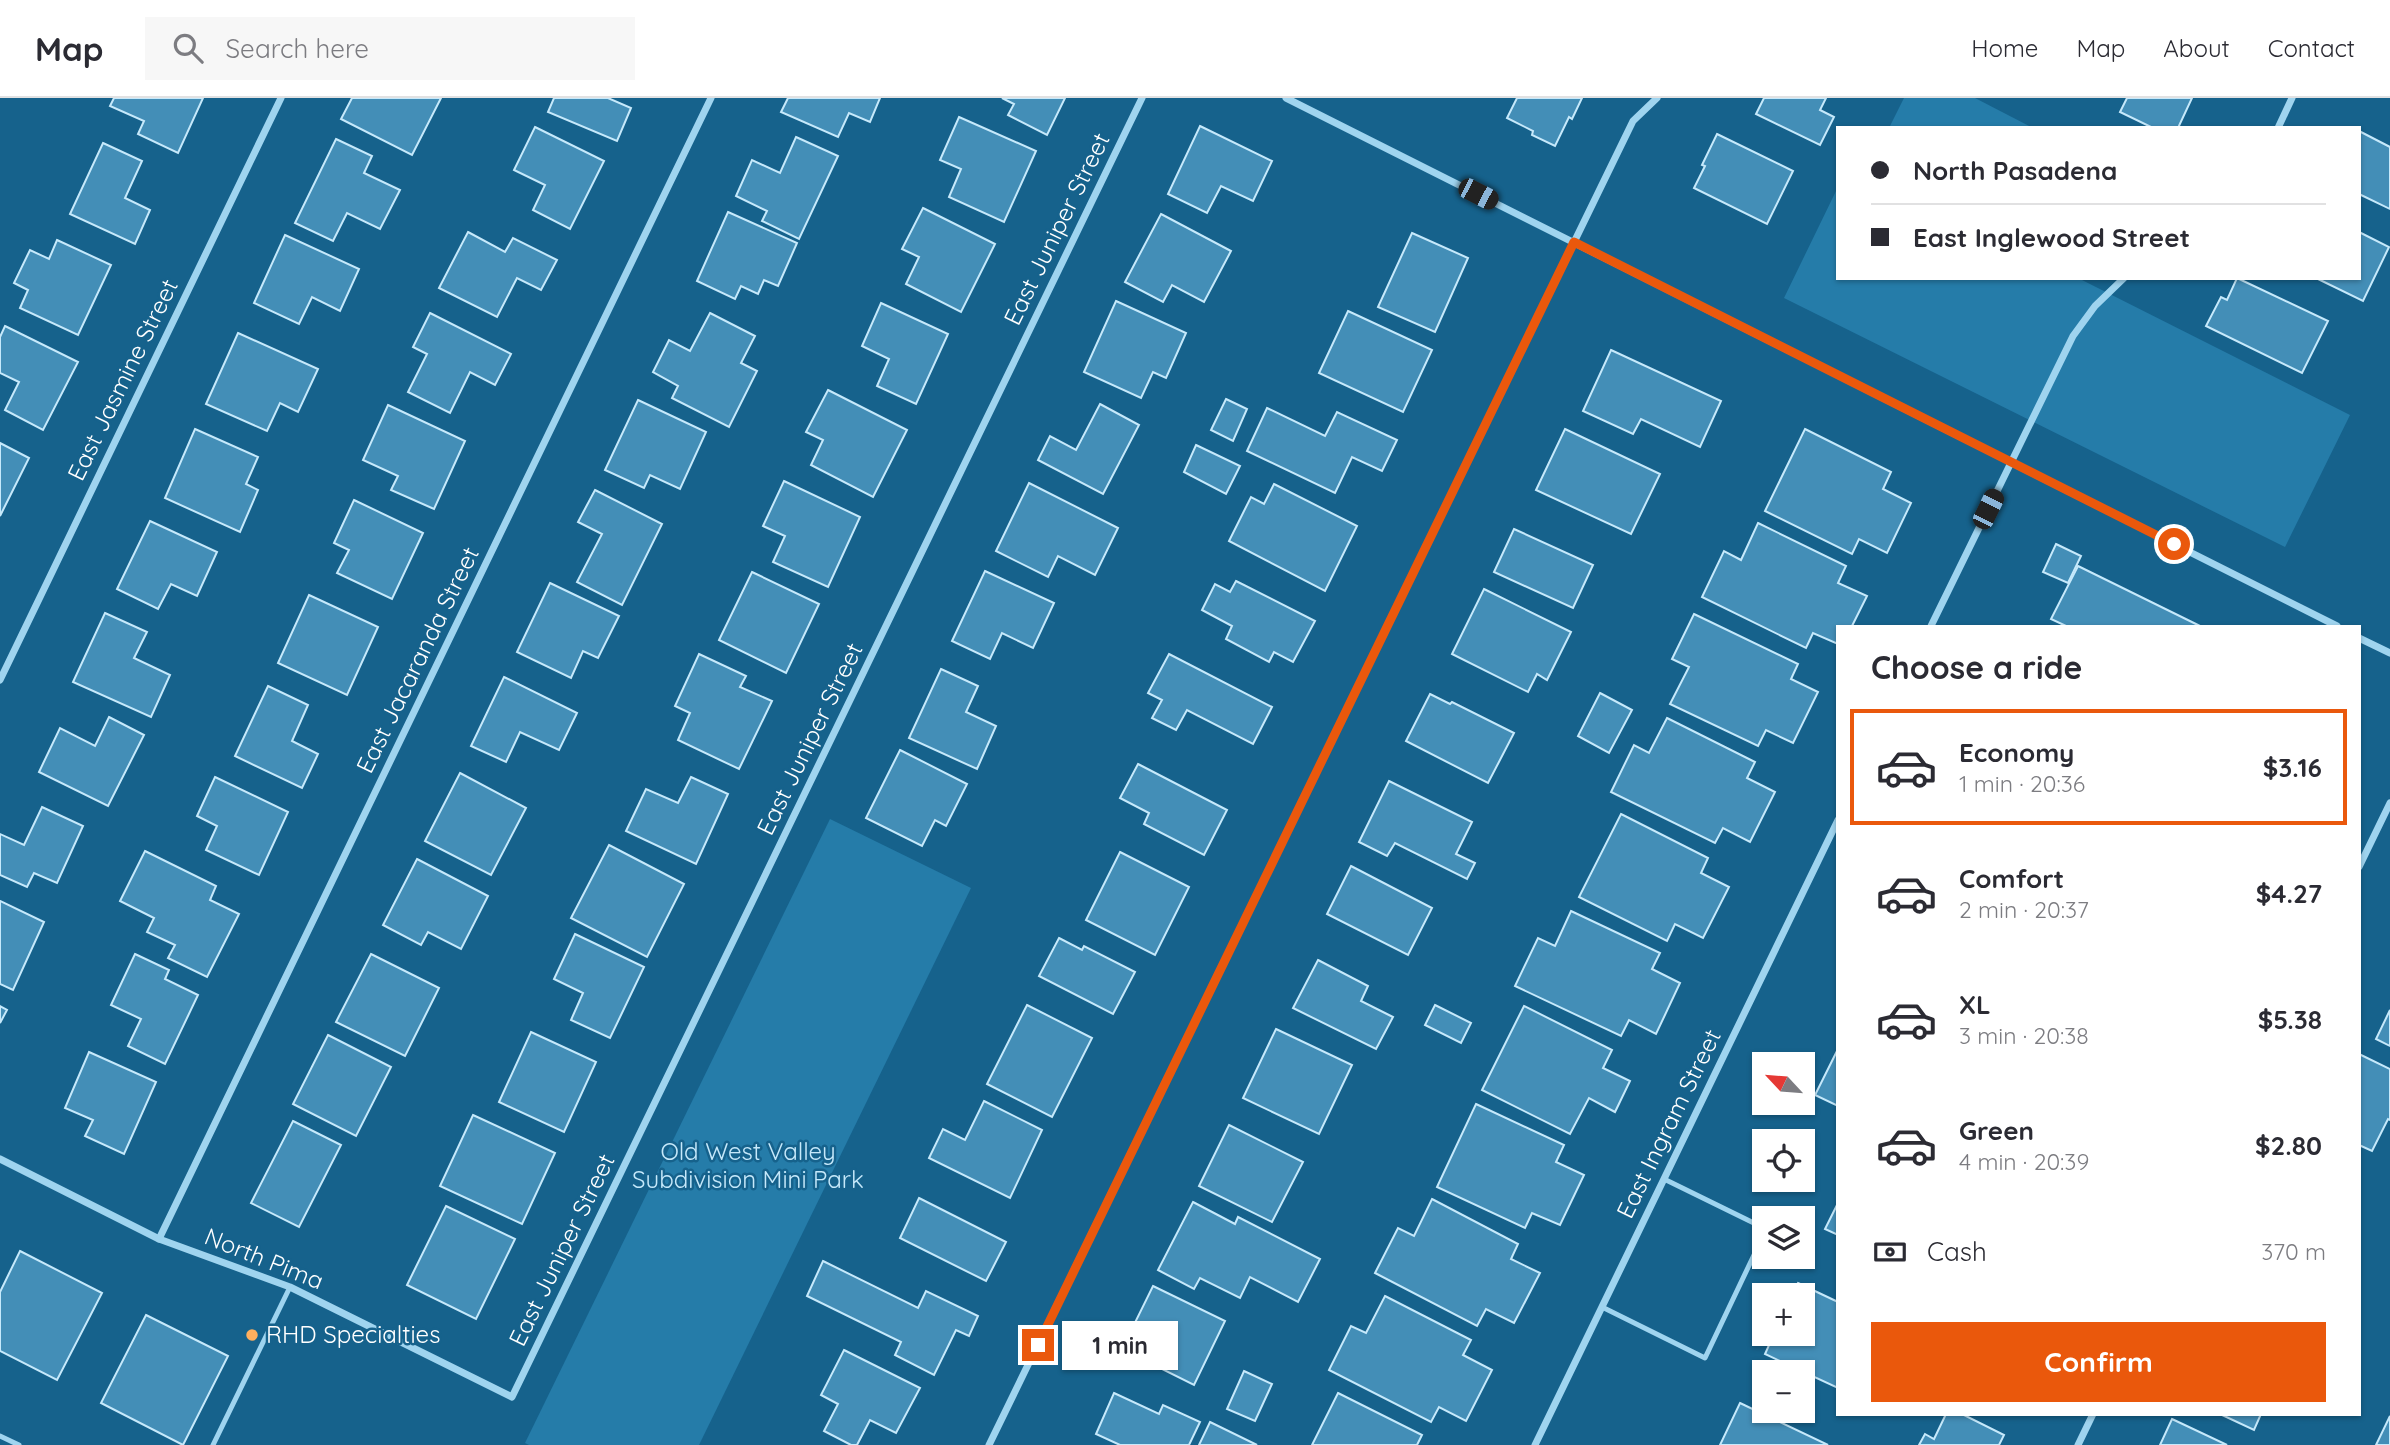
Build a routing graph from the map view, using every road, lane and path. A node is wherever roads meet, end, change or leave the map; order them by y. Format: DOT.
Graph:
graph roads {
  1 [pos="281,98"];
  2 [pos="711,98"];
  3 [pos="1142,98"];
  4 [pos="1286,98"];
  5 [pos="1657,98"];
  6 [pos="2292,98"];
  7 [pos="2279,126"];
  8 [pos="1574,242"];
  9 [pos="2122,280"];
  10 [pos="2011,463"];
  11 [pos="1931,625"];
  12 [pos="2335,625"];
  13 [pos="2361,639"];
  14 [pos="2390,653"];
  15 [pos="0,680"];
  16 [pos="2390,803"];
  17 [pos="1836,824"];
  18 [pos="2361,863"];
  19 [pos="0,1159"];
  20 [pos="1664,1179"];
  21 [pos="1752,1222"];
  22 [pos="159,1239"];
  23 [pos="1752,1259"];
  24 [pos="290,1286"];
  25 [pos="1602,1307"];
  26 [pos="512,1397"];
  27 [pos="2092,1416"];
  28 [pos="0,1436"];
  29 [pos="19,1445"];
  30 [pos="213,1445"];
  31 [pos="989,1445"];
  32 [pos="1535,1445"];
  33 [pos="2078,1445"];
  1 -- 15 [label="street, East Jasmine Street"];
  2 -- 22 [label="street, East Jacaranda Street"];
  3 -- 26 [label="street, East Juniper Street"];
  4 -- 8 [label="street"];
  5 -- 8 [label="street"];
  6 -- 7 [label="street"];
  8 -- 10 [label="street"];
  8 -- 31 [label="street"];
  9 -- 10 [label="street"];
  10 -- 11 [label="street"];
  10 -- 12 [label="street"];
  13 -- 14 [label="street"];
  16 -- 18 [label="street"];
  17 -- 20 [label="street, East Ingram Street"];
  19 -- 22 [label="street, North Pima"];
  20 -- 21 [label="lane"];
  20 -- 25 [label="street, East Ingram Street"];
  22 -- 24 [label="street, North Pima"];
  23 -- 25 [label="lane"];
  24 -- 26 [label="street, North Pima"];
  24 -- 30 [label="lane"];
  25 -- 32 [label="street, East Ingram Street"];
  27 -- 33 [label="street"];
  28 -- 29 [label="lane"];
}
